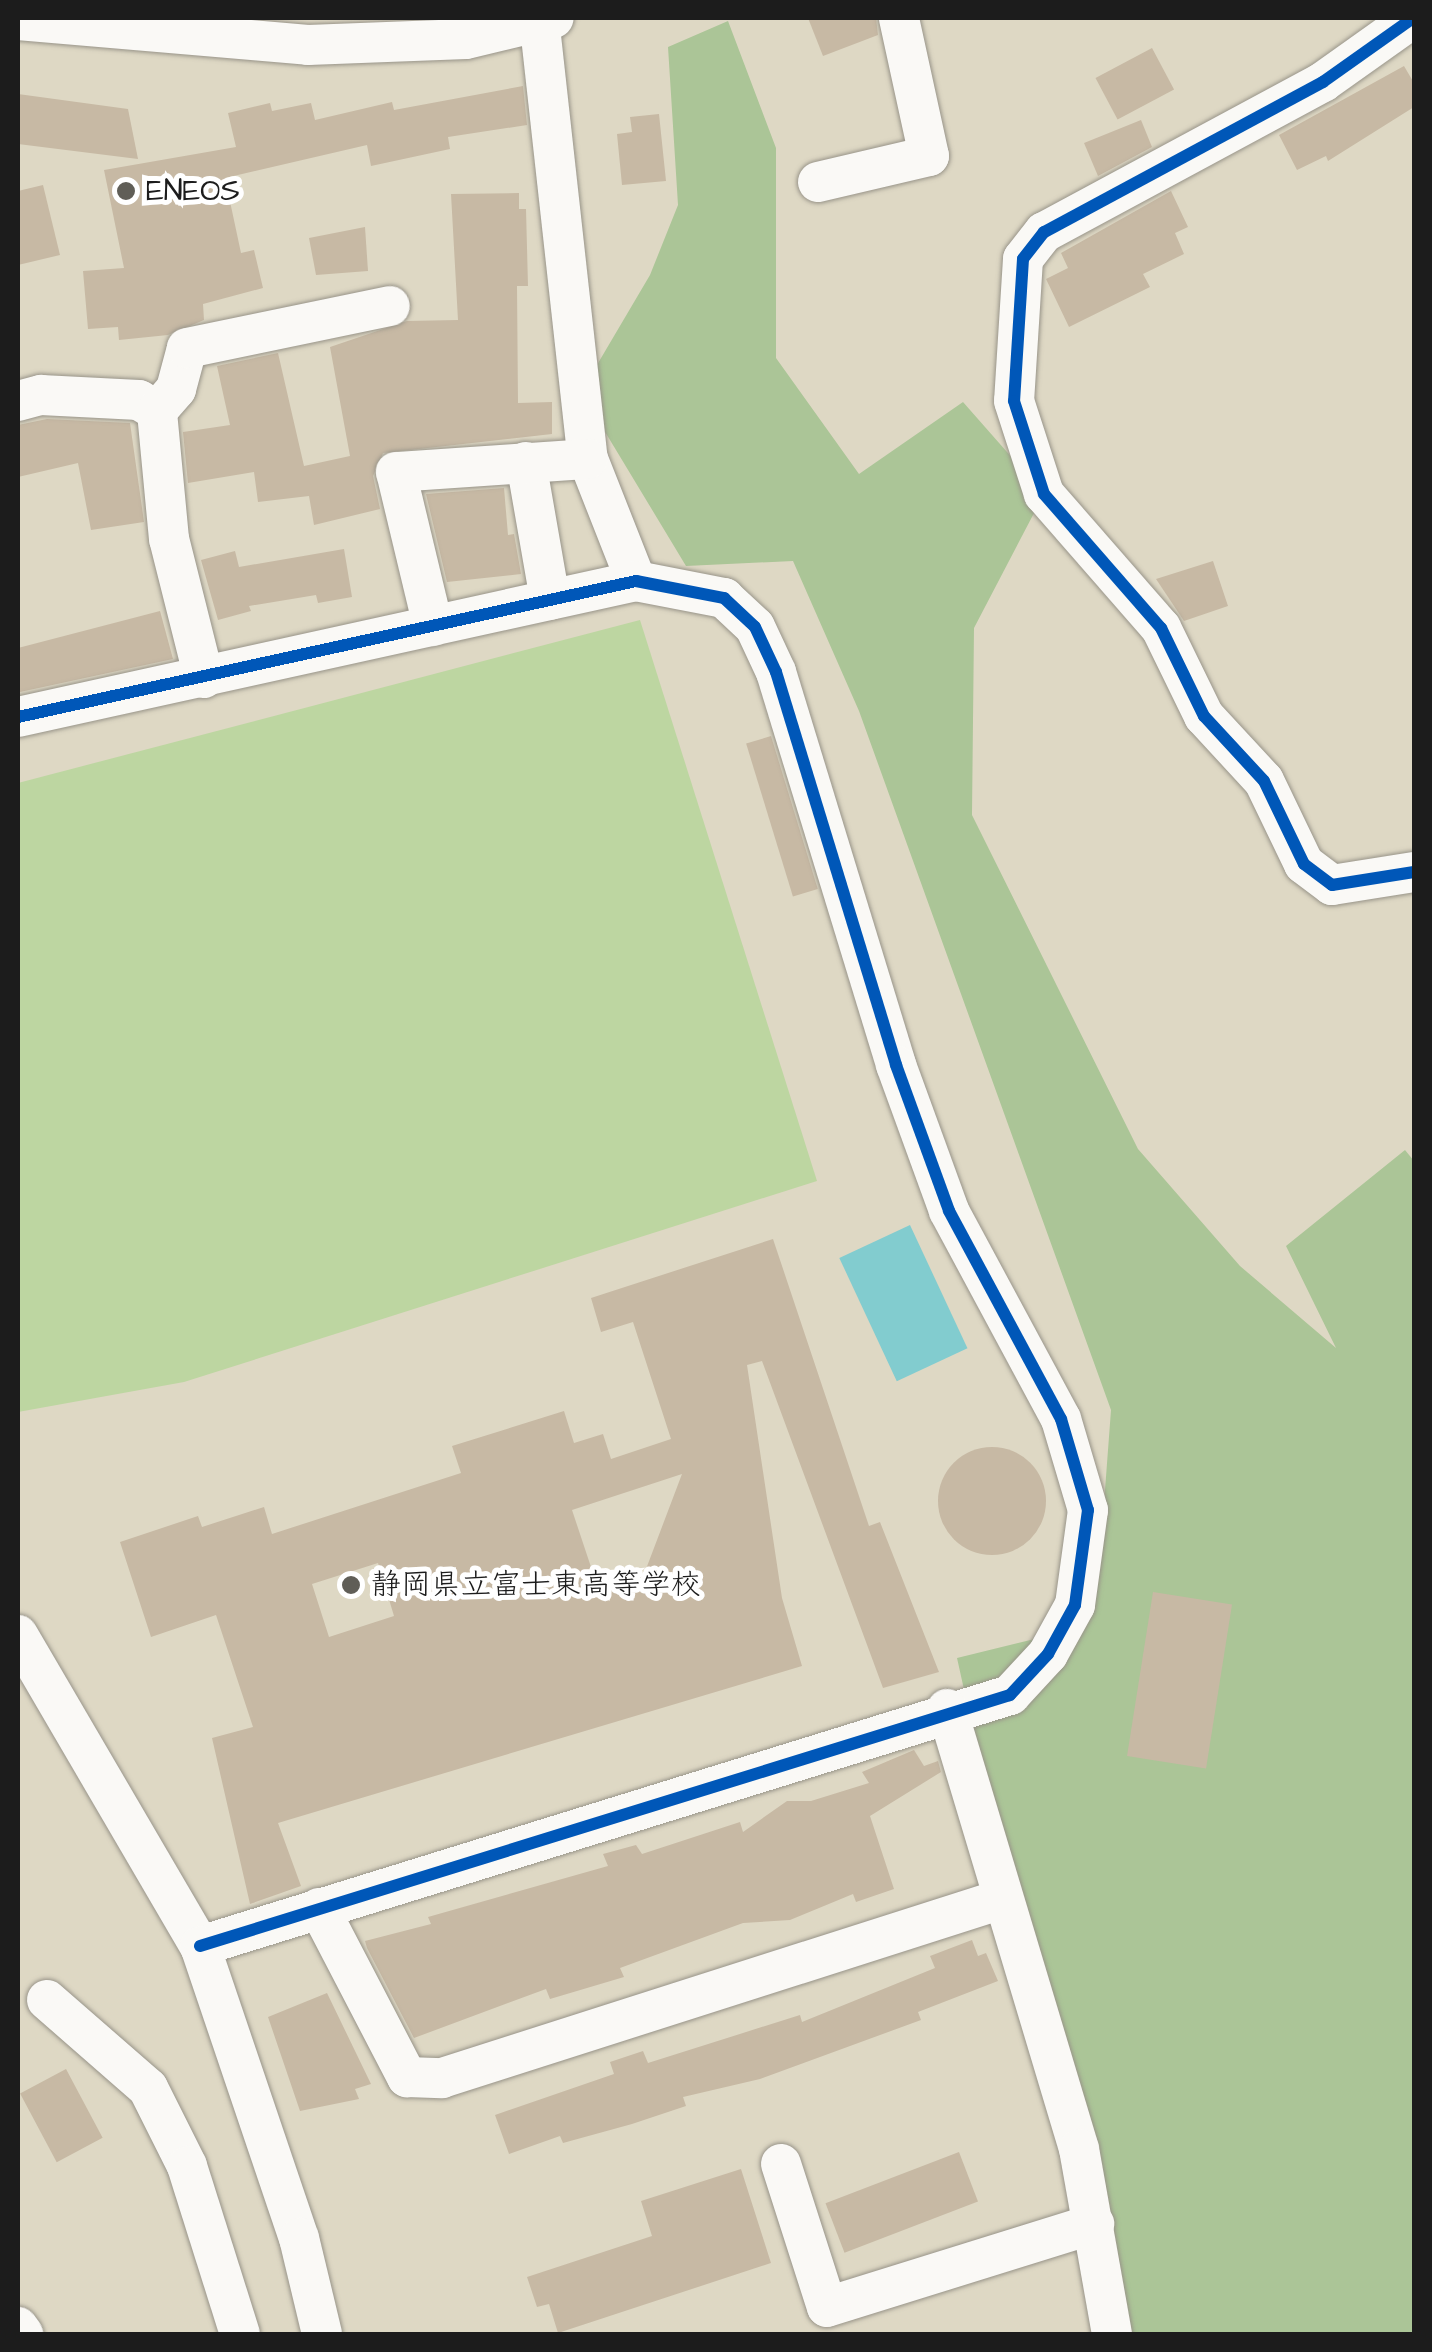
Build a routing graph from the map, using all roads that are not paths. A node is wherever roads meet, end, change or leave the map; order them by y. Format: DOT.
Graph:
graph roads {
  1 [pos="899,18"];
  2 [pos="1413,18"];
  3 [pos="544,19"];
  4 [pos="18,20"];
  5 [pos="818,182"];
  6 [pos="390,306"];
  7 [pos="18,401"];
  8 [pos="157,412"];
  9 [pos="588,459"];
  10 [pos="526,462"];
  11 [pos="636,581"];
  12 [pos="550,600"];
  13 [pos="433,626"];
  14 [pos="204,678"];
  15 [pos="18,716"];
  16 [pos="1414,872"];
  17 [pos="18,1635"];
  18 [pos="947,1709"];
  19 [pos="1002,1899"];
  20 [pos="319,1908"];
  21 [pos="200,1946"];
  22 [pos="47,2000"];
  23 [pos="780,2164"];
  24 [pos="1094,2224"];
  25 [pos="18,2327"];
  26 [pos="23,2334"];
  27 [pos="240,2334"];
  28 [pos="322,2334"];
  29 [pos="1112,2334"];
  1 -- 5 [label="street"];
  2 -- 16 [label="street"];
  3 -- 4 [label="street"];
  3 -- 9 [label="street"];
  6 -- 8 [label="street"];
  7 -- 8 [label="street"];
  8 -- 14 [label="street"];
  9 -- 10 [label="street"];
  9 -- 11 [label="street"];
  10 -- 12 [label="street"];
  10 -- 13 [label="street"];
  11 -- 12 [label="street"];
  11 -- 18 [label="street"];
  12 -- 13 [label="street"];
  13 -- 14 [label="street"];
  14 -- 15 [label="street"];
  17 -- 21 [label="street"];
  18 -- 19 [label="street"];
  18 -- 20 [label="street"];
  19 -- 20 [label="street"];
  19 -- 24 [label="street"];
  20 -- 21 [label="street"];
  21 -- 28 [label="street"];
  22 -- 27 [label="street"];
  23 -- 24 [label="street"];
  24 -- 29 [label="street"];
  25 -- 26 [label="street"];
}
